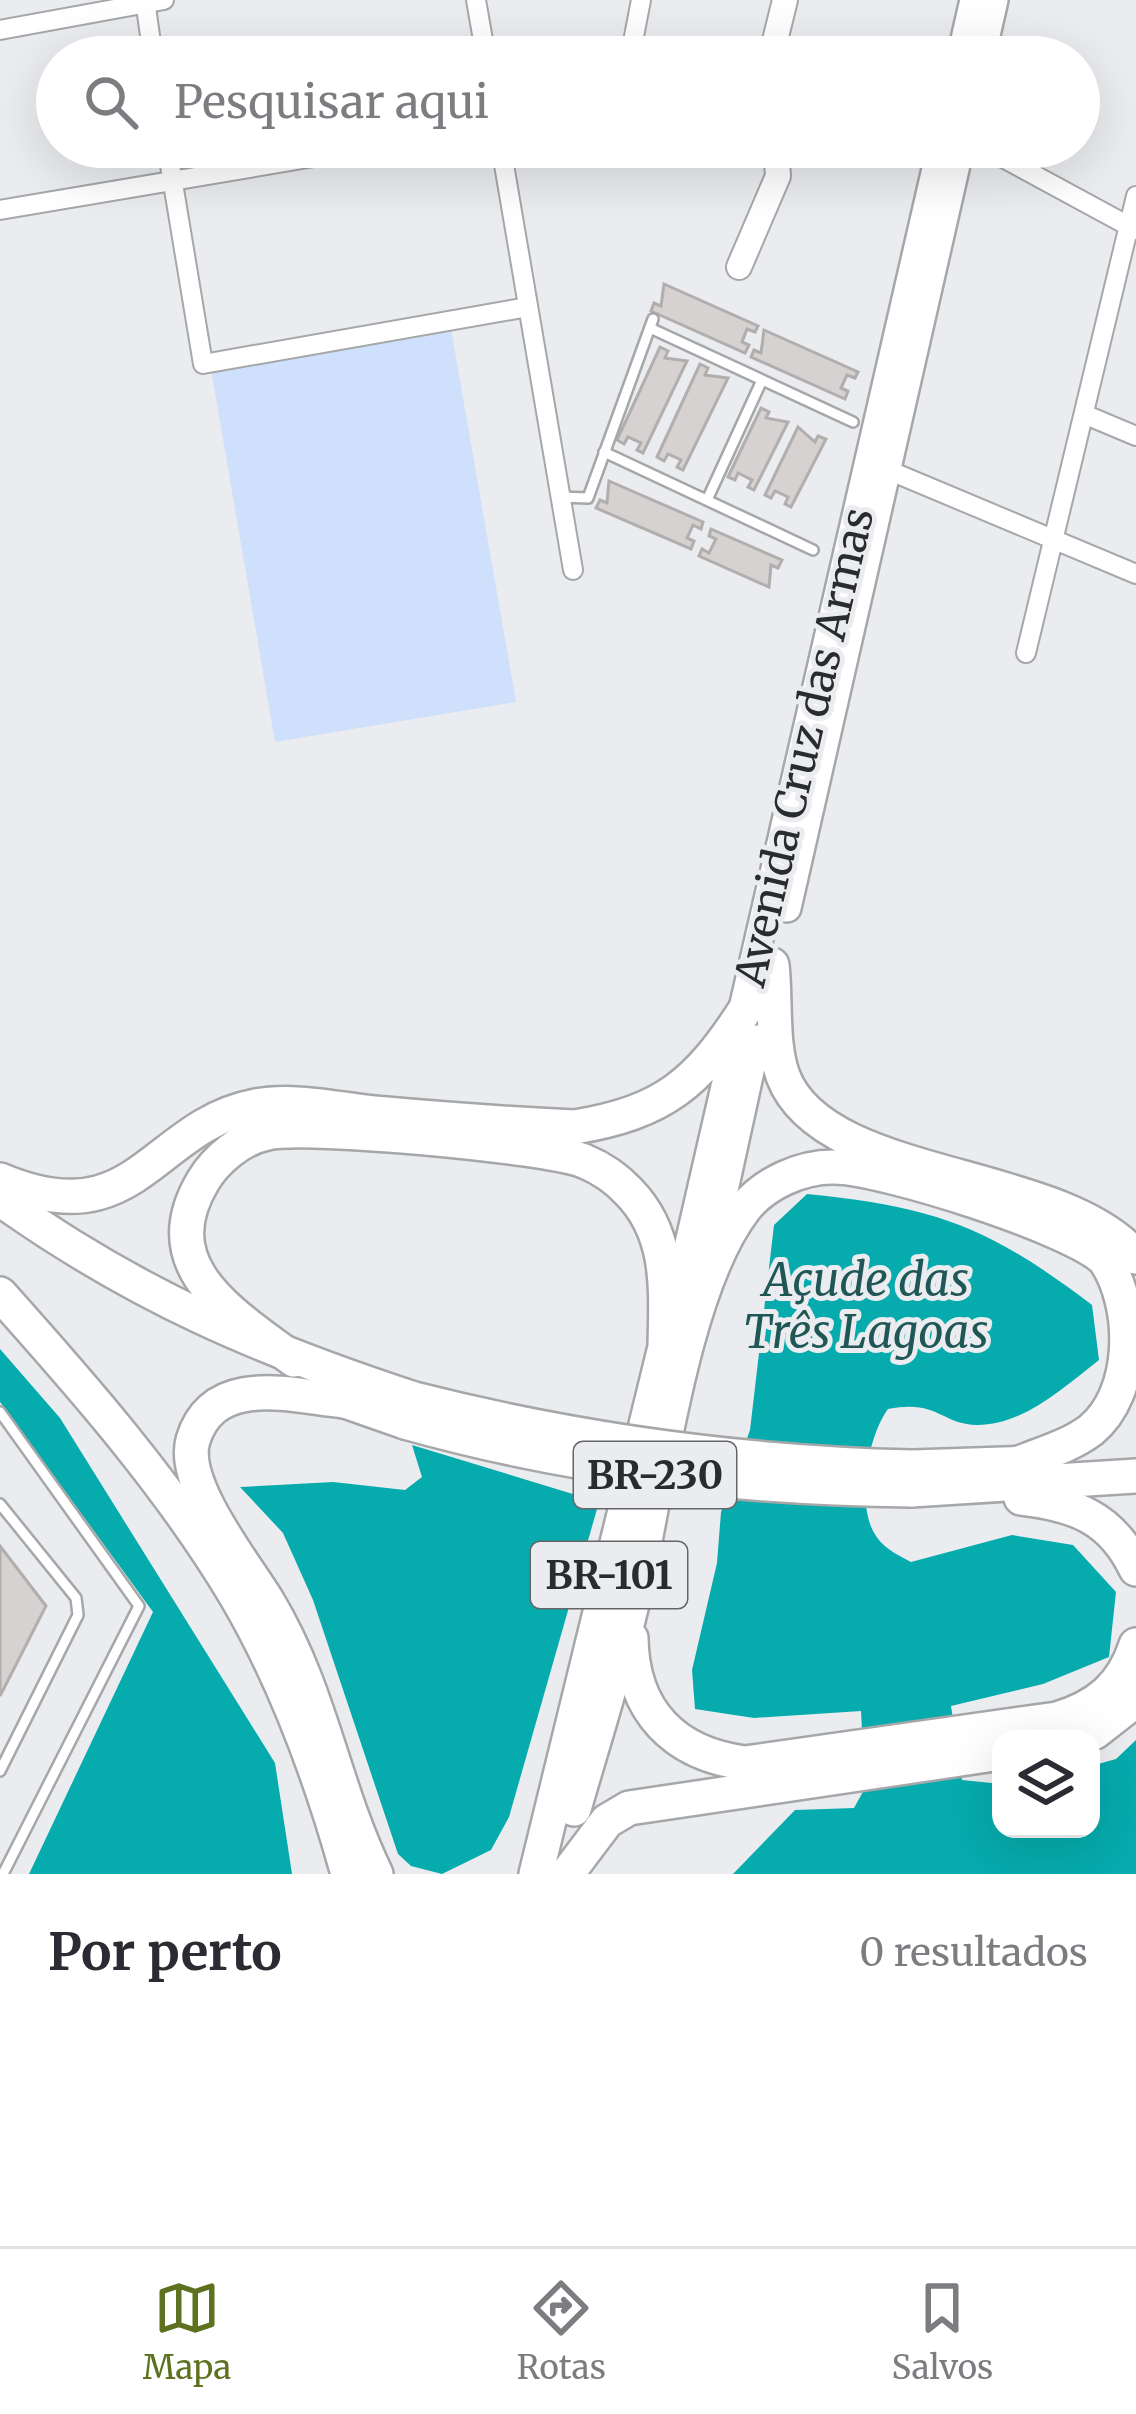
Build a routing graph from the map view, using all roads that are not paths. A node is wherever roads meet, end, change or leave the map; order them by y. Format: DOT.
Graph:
graph roads {
  1 [pos="476,0"];
  2 [pos="641,0"];
  3 [pos="785,0"];
  4 [pos="974,0"];
  5 [pos="994,0"];
  6 [pos="151,1"];
  7 [pos="0,30"];
  8 [pos="152,36"];
  9 [pos="482,36"];
  10 [pos="634,36"];
  11 [pos="776,36"];
  12 [pos="966,36"];
  13 [pos="986,36"];
  14 [pos="170,168"];
  15 [pos="252,168"];
  16 [pos="505,168"];
  17 [pos="777,168"];
  18 [pos="935,168"];
  19 [pos="955,168"];
  20 [pos="1022,168"];
  21 [pos="172,182"];
  22 [pos="1136,196"];
  23 [pos="0,210"];
  24 [pos="1133,228"];
  25 [pos="739,267"];
  26 [pos="528,307"];
  27 [pos="762,380"];
  28 [pos="1086,416"];
  29 [pos="853,422"];
  30 [pos="1136,436"];
  31 [pos="604,452"];
  32 [pos="889,470"];
  33 [pos="560,497"];
  34 [pos="707,500"];
  35 [pos="1056,542"];
  36 [pos="814,550"];
  37 [pos="573,570"];
  38 [pos="1136,574"];
  39 [pos="1026,653"];
  40 [pos="772,965"];
  41 [pos="745,1010"];
  42 [pos="0,1180"];
  43 [pos="0,1199"];
  44 [pos="0,1224"];
  45 [pos="1136,1257"];
  46 [pos="704,1281"];
  47 [pos="0,1294"];
  48 [pos="665,1347"];
  49 [pos="293,1360"];
  50 [pos="344,1401"];
  51 [pos="410,1411"];
  52 [pos="0,1412"];
  53 [pos="1136,1456"];
  54 [pos="1017,1464"];
  55 [pos="1136,1476"];
  56 [pos="912,1478"];
  57 [pos="953,1491"];
  58 [pos="0,1504"];
  59 [pos="1136,1569"];
  60 [pos="630,1612"];
  61 [pos="1136,1645"];
  62 [pos="1136,1700"];
  63 [pos="1098,1730"];
  64 [pos="963,1747"];
  65 [pos="992,1752"];
  66 [pos="858,1760"];
  67 [pos="0,1771"];
  68 [pos="554,1803"];
  69 [pos="3,1874"];
  70 [pos="348,1874"];
  71 [pos="376,1874"];
  72 [pos="522,1874"];
  73 [pos="536,1874"];
  74 [pos="556,1874"];
  75 [pos="568,1874"];
  1 -- 9 [label="street"];
  2 -- 10 [label="street"];
  3 -- 11 [label="street"];
  4 -- 12 [label="main road"];
  5 -- 13 [label="main road"];
  6 -- 7 [label="street"];
  6 -- 8 [label="street"];
  14 -- 21 [label="street"];
  15 -- 21 [label="street"];
  16 -- 26 [label="street"];
  17 -- 25 [label="street"];
  18 -- 41 [label="main road, Avenida Cruz das Armas"];
  19 -- 32 [label="main road, Avenida Cruz das Armas"];
  20 -- 24 [label="street"];
  21 -- 23 [label="street"];
  21 -- 26 [label="street"];
  22 -- 24 [label="street"];
  24 -- 28 [label="street"];
  26 -- 33 [label="street"];
  27 -- 29 [label="lane"];
  27 -- 31 [label="lane"];
  27 -- 34 [label="lane"];
  28 -- 30 [label="street"];
  28 -- 35 [label="street"];
  31 -- 33 [label="lane"];
  31 -- 34 [label="lane"];
  32 -- 35 [label="street"];
  32 -- 40 [label="main road, Avenida Cruz das Armas"];
  33 -- 37 [label="street"];
  34 -- 36 [label="lane"];
  35 -- 38 [label="street"];
  35 -- 39 [label="street"];
  40 -- 45 [label="highway"];
  40 -- 46 [label="main road, Avenida Cruz das Armas"];
  41 -- 42 [label="highway"];
  41 -- 48 [label="main road, Avenida Cruz das Armas"];
  43 -- 49 [label="highway, BR-101"];
  44 -- 50 [label="highway"];
  46 -- 54 [label="highway, BR-101"];
  46 -- 60 [label="highway, BR-101"];
  47 -- 70 [label="highway"];
  48 -- 49 [label="highway"];
  48 -- 68 [label="highway, BR-101"];
  49 -- 51 [label="highway, BR-101"];
  50 -- 51 [label="highway"];
  50 -- 71 [label="highway"];
  51 -- 56 [label="highway, BR-101, bridge"];
  52 -- 69 [label="lane"];
  53 -- 54 [label="highway"];
  54 -- 56 [label="highway, BR-101"];
  55 -- 57 [label="highway"];
  56 -- 57 [label="highway"];
  57 -- 59 [label="highway"];
  58 -- 67 [label="lane"];
  60 -- 66 [label="highway"];
  60 -- 74 [label="highway, BR-101"];
  61 -- 64 [label="highway"];
  62 -- 63 [label="highway"];
  64 -- 65 [label="highway"];
  64 -- 66 [label="highway"];
  66 -- 75 [label="highway"];
  68 -- 72 [label="highway"];
  68 -- 73 [label="highway, BR-101"];
}
